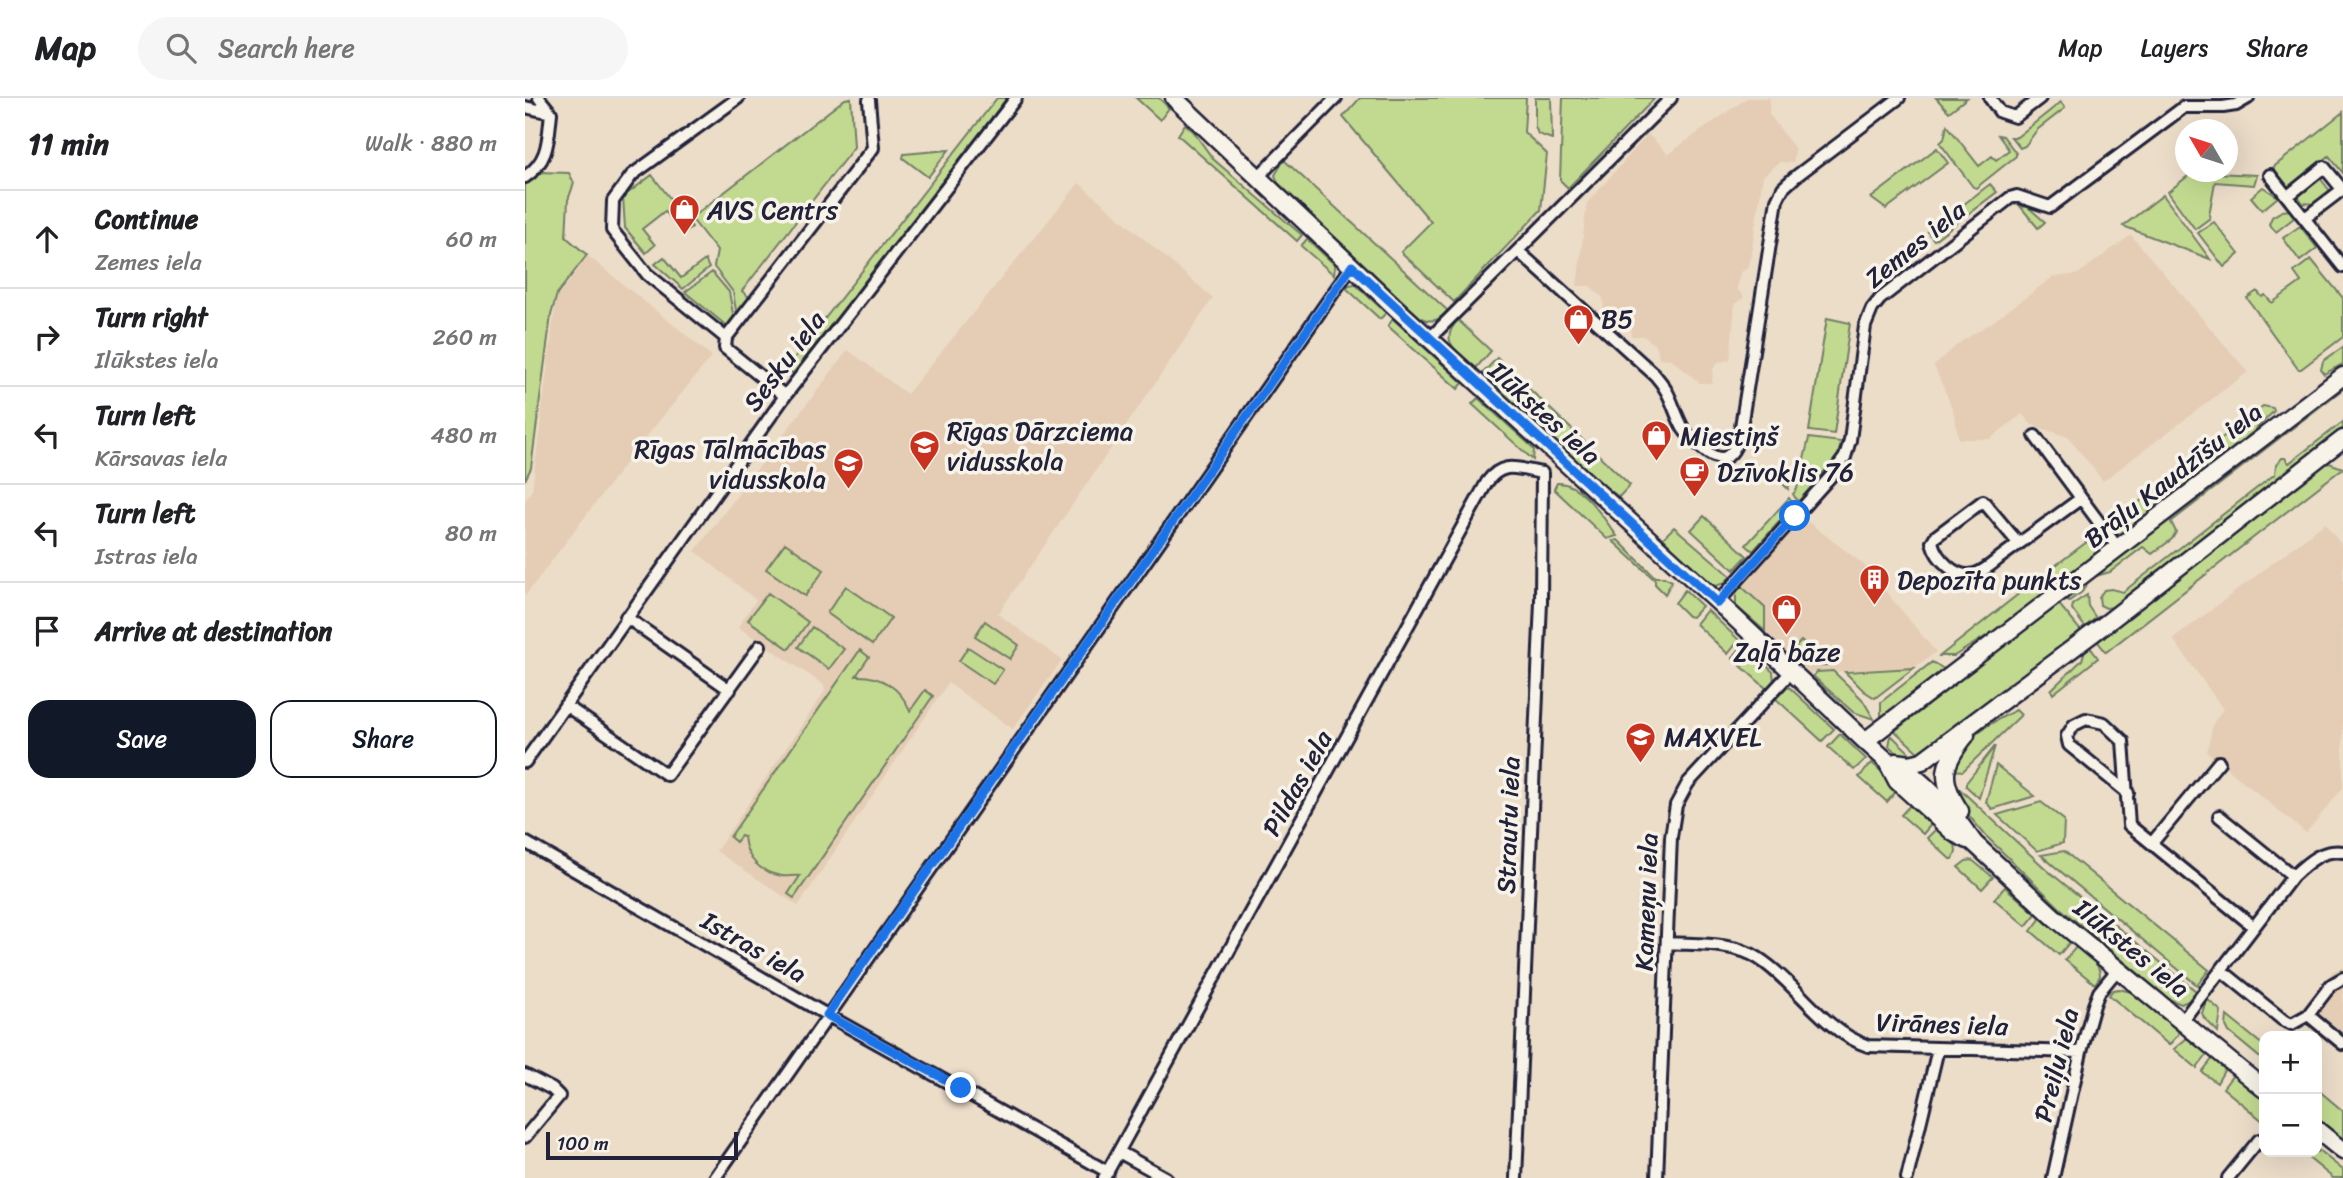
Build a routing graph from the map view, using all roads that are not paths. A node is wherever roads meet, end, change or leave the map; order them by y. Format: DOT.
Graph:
graph roads {
  1 [pos="538,98"];
  2 [pos="738,98"];
  3 [pos="1016,98"];
  4 [pos="1174,98"];
  5 [pos="1336,98"];
  6 [pos="1671,98"];
  7 [pos="1899,98"];
  8 [pos="1990,98"];
  9 [pos="2040,98"];
  10 [pos="2248,98"];
  11 [pos="869,100"];
  12 [pos="525,107"];
  13 [pos="551,113"];
  14 [pos="2270,175"];
  15 [pos="525,177"];
  16 [pos="1258,177"];
  17 [pos="2343,189"];
  18 [pos="2288,196"];
  19 [pos="2305,218"];
  20 [pos="1518,251"];
  21 [pos="1352,266"];
  22 [pos="2343,267"];
  23 [pos="726,338"];
  24 [pos="1429,339"];
  25 [pos="2343,376"];
  26 [pos="785,396"];
  27 [pos="2035,436"];
  28 [pos="2341,445"];
  29 [pos="1557,457"];
  30 [pos="1542,473"];
  31 [pos="2080,499"];
  32 [pos="2019,544"];
  33 [pos="2118,548"];
  34 [pos="1718,603"];
  35 [pos="626,617"];
  36 [pos="760,646"];
  37 [pos="1791,672"];
  38 [pos="730,690"];
  39 [pos="565,705"];
  40 [pos="1979,720"];
  41 [pos="1865,741"];
  42 [pos="1887,760"];
  43 [pos="525,762"];
  44 [pos="2219,762"];
  45 [pos="2128,793"];
  46 [pos="2219,816"];
  47 [pos="525,842"];
  48 [pos="1974,843"];
  49 [pos="2152,843"];
  50 [pos="2343,852"];
  51 [pos="2293,876"];
  52 [pos="2254,927"];
  53 [pos="1668,943"];
  54 [pos="2118,969"];
  55 [pos="2221,970"];
  56 [pos="2343,978"];
  57 [pos="827,1015"];
  58 [pos="2308,1015"];
  59 [pos="2182,1021"];
  60 [pos="2343,1044"];
  61 [pos="1938,1049"];
  62 [pos="2081,1052"];
  63 [pos="525,1075"];
  64 [pos="2259,1083"];
  65 [pos="2322,1134"];
  66 [pos="525,1137"];
  67 [pos="2259,1140"];
  68 [pos="2343,1151"];
  69 [pos="1119,1152"];
  70 [pos="1106,1175"];
  71 [pos="715,1178"];
  72 [pos="1165,1178"];
  73 [pos="1516,1178"];
  74 [pos="1657,1178"];
  75 [pos="1907,1178"];
  76 [pos="2053,1178"];
  77 [pos="2228,1178"];
  1 -- 13 [label="street"];
  2 -- 23 [label="street"];
  3 -- 26 [label="street, Sesku iela"];
  4 -- 16 [label="street, Ilūkstes iela"];
  5 -- 16 [label="street"];
  6 -- 20 [label="street"];
  7 -- 20 [label="street"];
  8 -- 9 [label="street"];
  10 -- 34 [label="street, Zemes iela"];
  11 -- 23 [label="street"];
  12 -- 13 [label="street"];
  13 -- 15 [label="street"];
  14 -- 18 [label="street"];
  16 -- 21 [label="street, Ilūkstes iela"];
  17 -- 18 [label="street"];
  17 -- 19 [label="street"];
  18 -- 19 [label="street"];
  19 -- 22 [label="street"];
  20 -- 24 [label="street"];
  21 -- 24 [label="street, Ilūkstes iela"];
  21 -- 57 [label="street"];
  23 -- 26 [label="street"];
  24 -- 29 [label="street, Ilūkstes iela"];
  25 -- 33 [label="street, Brāļu Kaudzīšu iela"];
  26 -- 35 [label="street, Sesku iela"];
  27 -- 31 [label="street"];
  28 -- 40 [label="street"];
  29 -- 30 [label="street"];
  29 -- 34 [label="street, Ilūkstes iela"];
  30 -- 69 [label="street, Pildas iela"];
  30 -- 73 [label="street, Strautu iela"];
  31 -- 32 [label="street"];
  31 -- 33 [label="street"];
  32 -- 32 [label="street"];
  33 -- 41 [label="street, Brāļu Kaudzīšu iela"];
  34 -- 37 [label="street, Ilūkstes iela"];
  35 -- 38 [label="street"];
  35 -- 39 [label="street, Sesku iela"];
  36 -- 38 [label="street"];
  37 -- 41 [label="street, Ilūkstes iela"];
  37 -- 53 [label="street, Kameņu iela"];
  38 -- 39 [label="street"];
  39 -- 43 [label="street, Sesku iela"];
  40 -- 42 [label="street"];
  40 -- 48 [label="street"];
  41 -- 42 [label="street, Ilūkstes iela"];
  42 -- 48 [label="street, Ilūkstes iela"];
  44 -- 49 [label="street"];
  45 -- 45 [label="street"];
  45 -- 49 [label="street"];
  46 -- 51 [label="street"];
  47 -- 57 [label="street, Istras iela"];
  48 -- 54 [label="street, Ilūkstes iela"];
  49 -- 52 [label="street"];
  50 -- 51 [label="street"];
  51 -- 52 [label="street"];
  52 -- 55 [label="street"];
  53 -- 61 [label="street, Virānes iela"];
  53 -- 74 [label="street, Kameņu iela"];
  54 -- 59 [label="street, Ilūkstes iela"];
  54 -- 62 [label="street, Preiļu iela"];
  55 -- 58 [label="street"];
  55 -- 59 [label="street"];
  56 -- 58 [label="street"];
  57 -- 70 [label="street, Istras iela"];
  57 -- 71 [label="street"];
  58 -- 60 [label="street"];
  59 -- 64 [label="street, Ilūkstes iela"];
  61 -- 62 [label="street, Virānes iela"];
  61 -- 75 [label="street"];
  62 -- 76 [label="street, Preiļu iela"];
  63 -- 66 [label="street"];
  65 -- 68 [label="street"];
  67 -- 77 [label="street"];
  69 -- 70 [label="street, Pildas iela"];
  69 -- 72 [label="street"];
}
